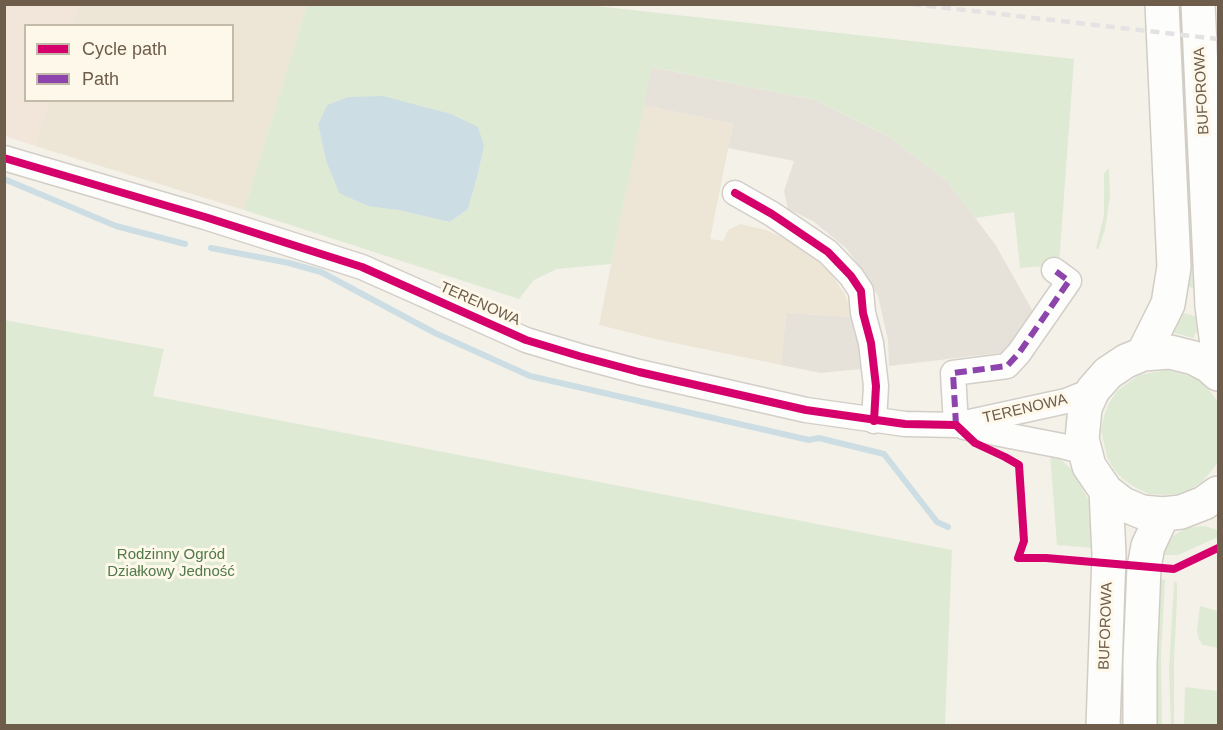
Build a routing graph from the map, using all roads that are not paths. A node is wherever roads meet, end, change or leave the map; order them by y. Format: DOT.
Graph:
graph roads {
  1 [pos="1198,7"];
  2 [pos="1163,19"];
  3 [pos="4,158"];
  4 [pos="735,193"];
  5 [pos="1054,270"];
  6 [pos="1218,352"];
  7 [pos="1143,354"];
  8 [pos="1218,374"];
  9 [pos="1094,390"];
  10 [pos="874,421"];
  11 [pos="956,425"];
  12 [pos="1084,452"];
  13 [pos="1106,491"];
  14 [pos="1214,503"];
  15 [pos="1163,514"];
  16 [pos="1102,726"];
  17 [pos="1140,726"];
  1 -- 6 [label="main road, BUFOROWA"];
  2 -- 7 [label="main road"];
  3 -- 10 [label="street, TERENOWA"];
  4 -- 10 [label="street"];
  5 -- 11 [label="street"];
  7 -- 8 [label="main road"];
  7 -- 9 [label="main road"];
  9 -- 11 [label="street, TERENOWA"];
  9 -- 12 [label="main road"];
  10 -- 11 [label="street, TERENOWA"];
  11 -- 12 [label="street, TERENOWA"];
  12 -- 13 [label="main road"];
  13 -- 15 [label="main road"];
  13 -- 16 [label="main road, BUFOROWA"];
  14 -- 15 [label="main road"];
  15 -- 17 [label="main road"];
}
